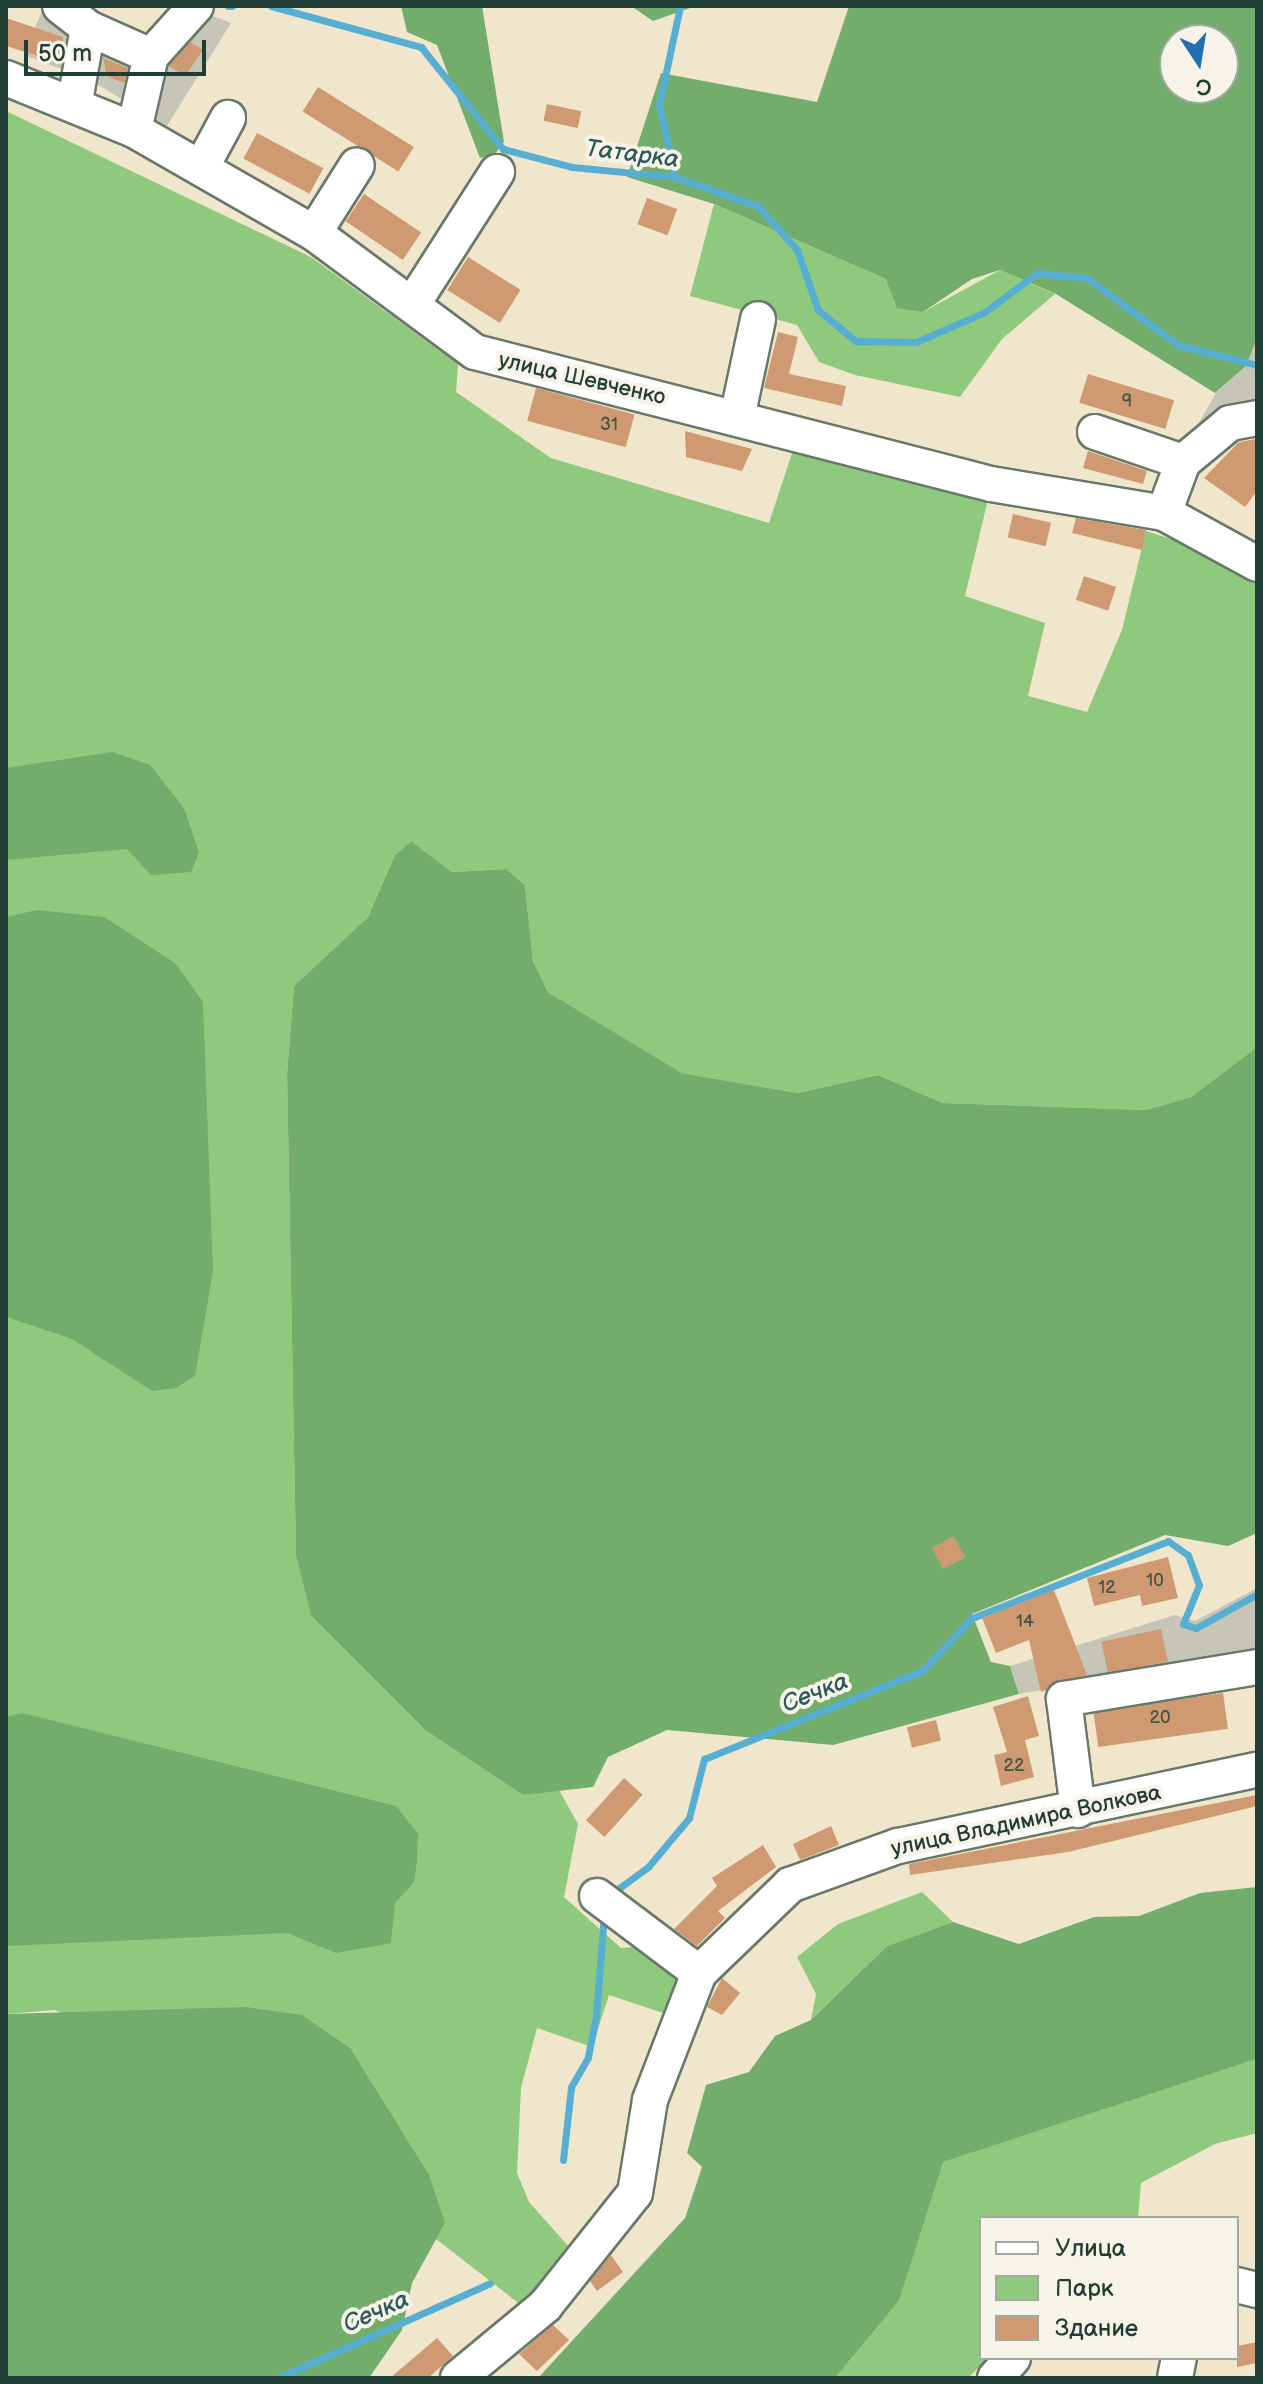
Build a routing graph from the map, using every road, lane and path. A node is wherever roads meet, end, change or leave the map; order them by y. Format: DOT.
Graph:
graph roads {
  1 [pos="60,6"];
  2 [pos="196,6"];
  3 [pos="88,28"];
  4 [pos="151,56"];
  5 [pos="6,78"];
  6 [pos="75,101"];
  7 [pos="228,118"];
  8 [pos="134,130"];
  9 [pos="357,165"];
  10 [pos="201,168"];
  11 [pos="497,172"];
  12 [pos="314,233"];
  13 [pos="412,305"];
  14 [pos="758,319"];
  15 [pos="737,418"];
  16 [pos="1257,418"];
  17 [pos="1095,432"];
  18 [pos="1183,462"];
  19 [pos="1164,513"];
  20 [pos="1257,564"];
  21 [pos="1257,1667"];
  22 [pos="1257,1770"];
  23 [pos="1078,1810"];
  24 [pos="607,1903"];
  25 [pos="699,1973"];
  26 [pos="1011,2360"];
  27 [pos="458,2378"];
  28 [pos="995,2378"];
  1 -- 3 [label="street"];
  2 -- 4 [label="street"];
  3 -- 4 [label="street"];
  3 -- 6 [label="street"];
  4 -- 8 [label="street"];
  5 -- 6 [label="street, улица Шевченко"];
  6 -- 8 [label="street, улица Шевченко"];
  7 -- 10 [label="street"];
  8 -- 10 [label="street, улица Шевченко"];
  9 -- 12 [label="street"];
  10 -- 12 [label="street, улица Шевченко"];
  11 -- 13 [label="street"];
  12 -- 13 [label="street, улица Шевченко"];
  13 -- 15 [label="street, улица Шевченко"];
  14 -- 15 [label="street"];
  15 -- 19 [label="street, улица Шевченко"];
  16 -- 18 [label="street"];
  17 -- 18 [label="street"];
  18 -- 19 [label="street"];
  19 -- 20 [label="street, улица Шевченко"];
  21 -- 23 [label="street"];
  22 -- 23 [label="street, улица Владимира Волкова"];
  23 -- 25 [label="street, улица Владимира Волкова"];
  24 -- 25 [label="street"];
  25 -- 27 [label="street, улица Владимира Волкова"];
  26 -- 28 [label="street"];
}
